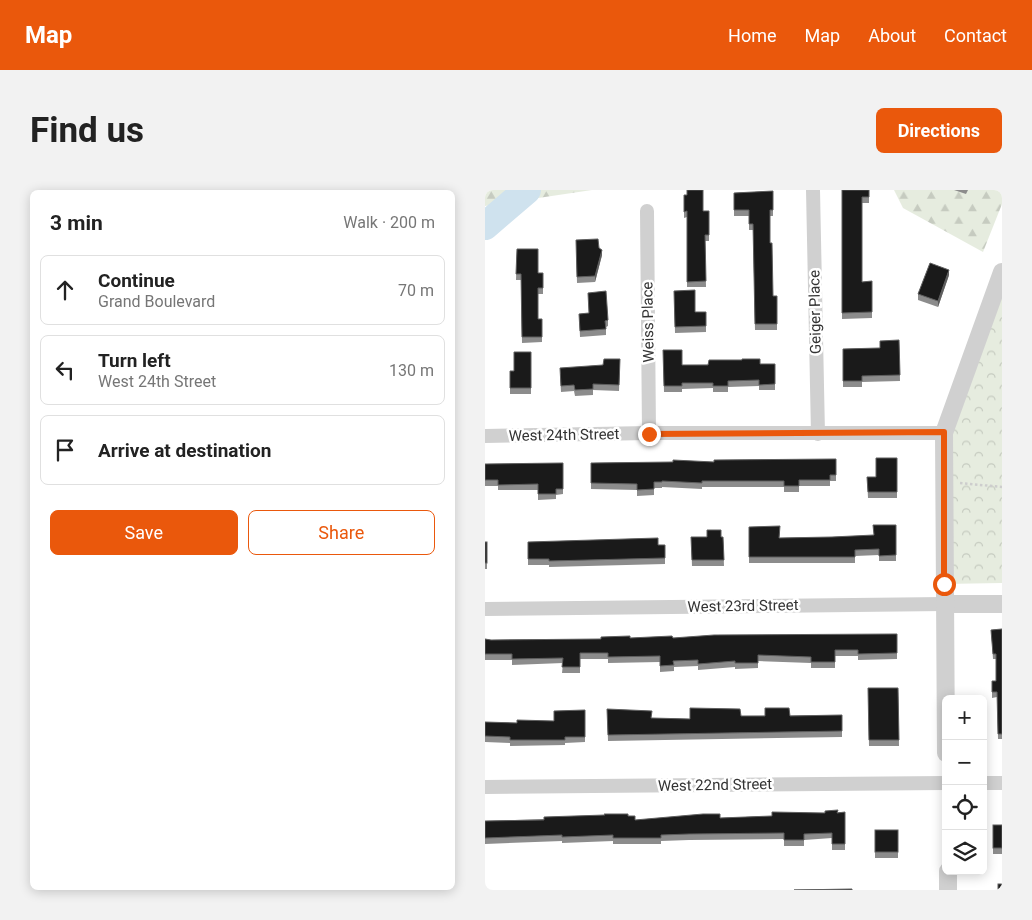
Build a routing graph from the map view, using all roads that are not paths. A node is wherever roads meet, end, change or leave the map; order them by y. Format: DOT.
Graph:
graph roads {
  1 [pos="813,190"];
  2 [pos="647,211"];
  3 [pos="1002,272"];
  4 [pos="944,432"];
  5 [pos="649,434"];
  6 [pos="818,434"];
  7 [pos="485,436"];
  8 [pos="945,604"];
  9 [pos="1002,604"];
  10 [pos="485,609"];
  11 [pos="946,740"];
  12 [pos="942,783"];
  13 [pos="987,783"];
  14 [pos="1002,783"];
  15 [pos="485,787"];
  16 [pos="947,875"];
  17 [pos="948,890"];
  1 -- 6 [label="street, Geiger Place"];
  2 -- 5 [label="street, Weiss Place"];
  3 -- 4 [label="street"];
  4 -- 6 [label="street, West 24th Street"];
  4 -- 8 [label="street"];
  5 -- 6 [label="street, West 24th Street"];
  5 -- 7 [label="street, West 24th Street"];
  8 -- 9 [label="street, West 23rd Street"];
  8 -- 10 [label="street, West 23rd Street"];
  8 -- 11 [label="street"];
  12 -- 15 [label="street, West 22nd Street"];
  13 -- 14 [label="street"];
  16 -- 17 [label="street"];
}
